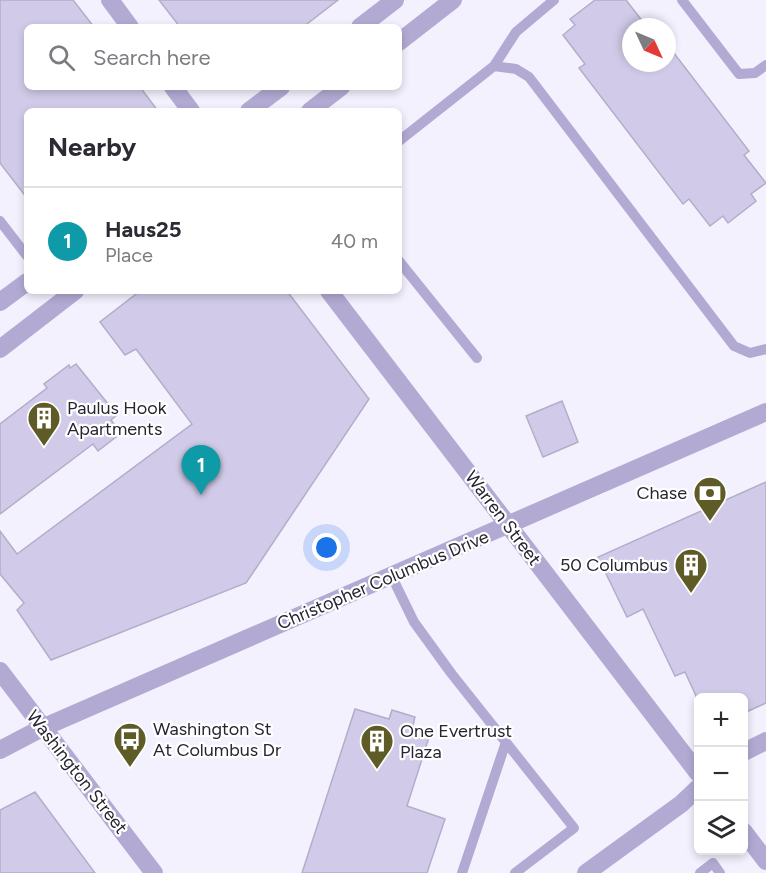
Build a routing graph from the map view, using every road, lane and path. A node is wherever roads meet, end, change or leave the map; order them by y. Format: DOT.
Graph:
graph roads {
  1 [pos="110,0"];
  2 [pos="395,0"];
  3 [pos="453,0"];
  4 [pos="554,0"];
  5 [pos="682,0"];
  6 [pos="128,24"];
  7 [pos="364,24"];
  8 [pos="402,40"];
  9 [pos="766,65"];
  10 [pos="494,66"];
  11 [pos="175,90"];
  12 [pos="277,90"];
  13 [pos="337,90"];
  14 [pos="189,108"];
  15 [pos="253,108"];
  16 [pos="314,108"];
  17 [pos="402,139"];
  18 [pos="0,221"];
  19 [pos="24,252"];
  20 [pos="402,265"];
  21 [pos="24,284"];
  22 [pos="71,294"];
  23 [pos="331,294"];
  24 [pos="0,302"];
  25 [pos="0,349"];
  26 [pos="766,349"];
  27 [pos="477,358"];
  28 [pos="766,412"];
  29 [pos="509,526"];
  30 [pos="392,577"];
  31 [pos="0,671"];
  32 [pos="42,728"];
  33 [pos="766,741"];
  34 [pos="506,742"];
  35 [pos="0,750"];
  36 [pos="748,750"];
  37 [pos="694,767"];
  38 [pos="694,792"];
  39 [pos="748,837"];
  40 [pos="766,861"];
  41 [pos="154,873"];
  42 [pos="462,873"];
  43 [pos="515,873"];
  44 [pos="586,873"];
  45 [pos="700,873"];
  46 [pos="720,873"];
  1 -- 6 [label="street"];
  2 -- 7 [label="street"];
  3 -- 8 [label="street"];
  4 -- 10 [label="lane"];
  5 -- 9 [label="lane"];
  10 -- 17 [label="lane"];
  10 -- 26 [label="lane"];
  11 -- 14 [label="street"];
  12 -- 15 [label="street"];
  13 -- 16 [label="street"];
  18 -- 19 [label="lane"];
  20 -- 27 [label="lane"];
  21 -- 24 [label="street"];
  22 -- 25 [label="street"];
  23 -- 29 [label="street, Warren Street"];
  28 -- 29 [label="street, Christopher Columbus Drive"];
  29 -- 30 [label="street, Christopher Columbus Drive"];
  29 -- 37 [label="street, Warren Street"];
  30 -- 32 [label="street, Christopher Columbus Drive"];
  30 -- 34 [label="lane"];
  31 -- 32 [label="street, Washington Street"];
  32 -- 35 [label="street, Christopher Columbus Drive"];
  32 -- 41 [label="street, Washington Street"];
  33 -- 36 [label="street"];
  34 -- 42 [label="lane"];
  34 -- 43 [label="lane"];
  38 -- 44 [label="street"];
  39 -- 40 [label="street"];
  45 -- 46 [label="lane"];
}
